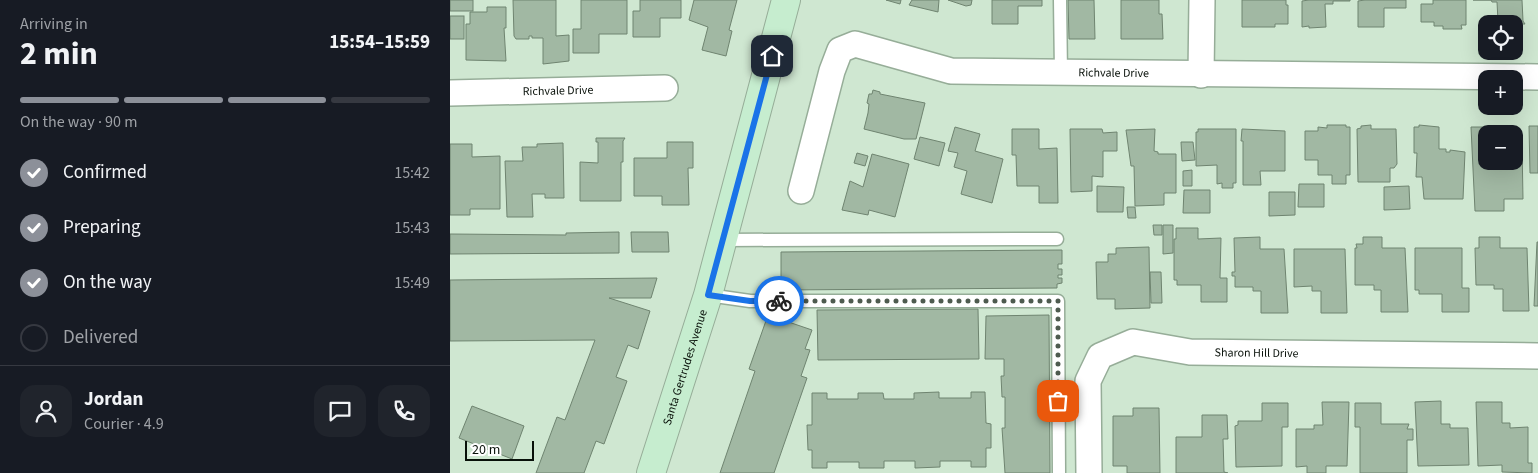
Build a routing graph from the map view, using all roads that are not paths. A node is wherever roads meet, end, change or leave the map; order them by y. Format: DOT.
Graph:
graph roads {
  1 [pos="786,0"];
  2 [pos="1060,0"];
  3 [pos="1202,0"];
  4 [pos="1061,73"];
  5 [pos="1201,75"];
  6 [pos="1538,77"];
  7 [pos="664,88"];
  8 [pos="450,93"];
  9 [pos="801,191"];
  10 [pos="1057,238"];
  11 [pos="722,240"];
  12 [pos="708,295"];
  13 [pos="1538,356"];
  14 [pos="651,473"];
  15 [pos="1059,473"];
  16 [pos="1089,473"];
  1 -- 11 [label="main road, Santa Gertrudes Avenue"];
  2 -- 4 [label="lane"];
  3 -- 5 [label="street"];
  4 -- 5 [label="street, Richvale Drive"];
  4 -- 9 [label="street, Richvale Drive"];
  5 -- 6 [label="street, Richvale Drive"];
  7 -- 8 [label="street, Richvale Drive"];
  10 -- 11 [label="lane"];
  11 -- 12 [label="main road, Santa Gertrudes Avenue"];
  12 -- 14 [label="main road, Santa Gertrudes Avenue"];
  12 -- 15 [label="lane"];
  13 -- 16 [label="street, Sharon Hill Drive"];
}
